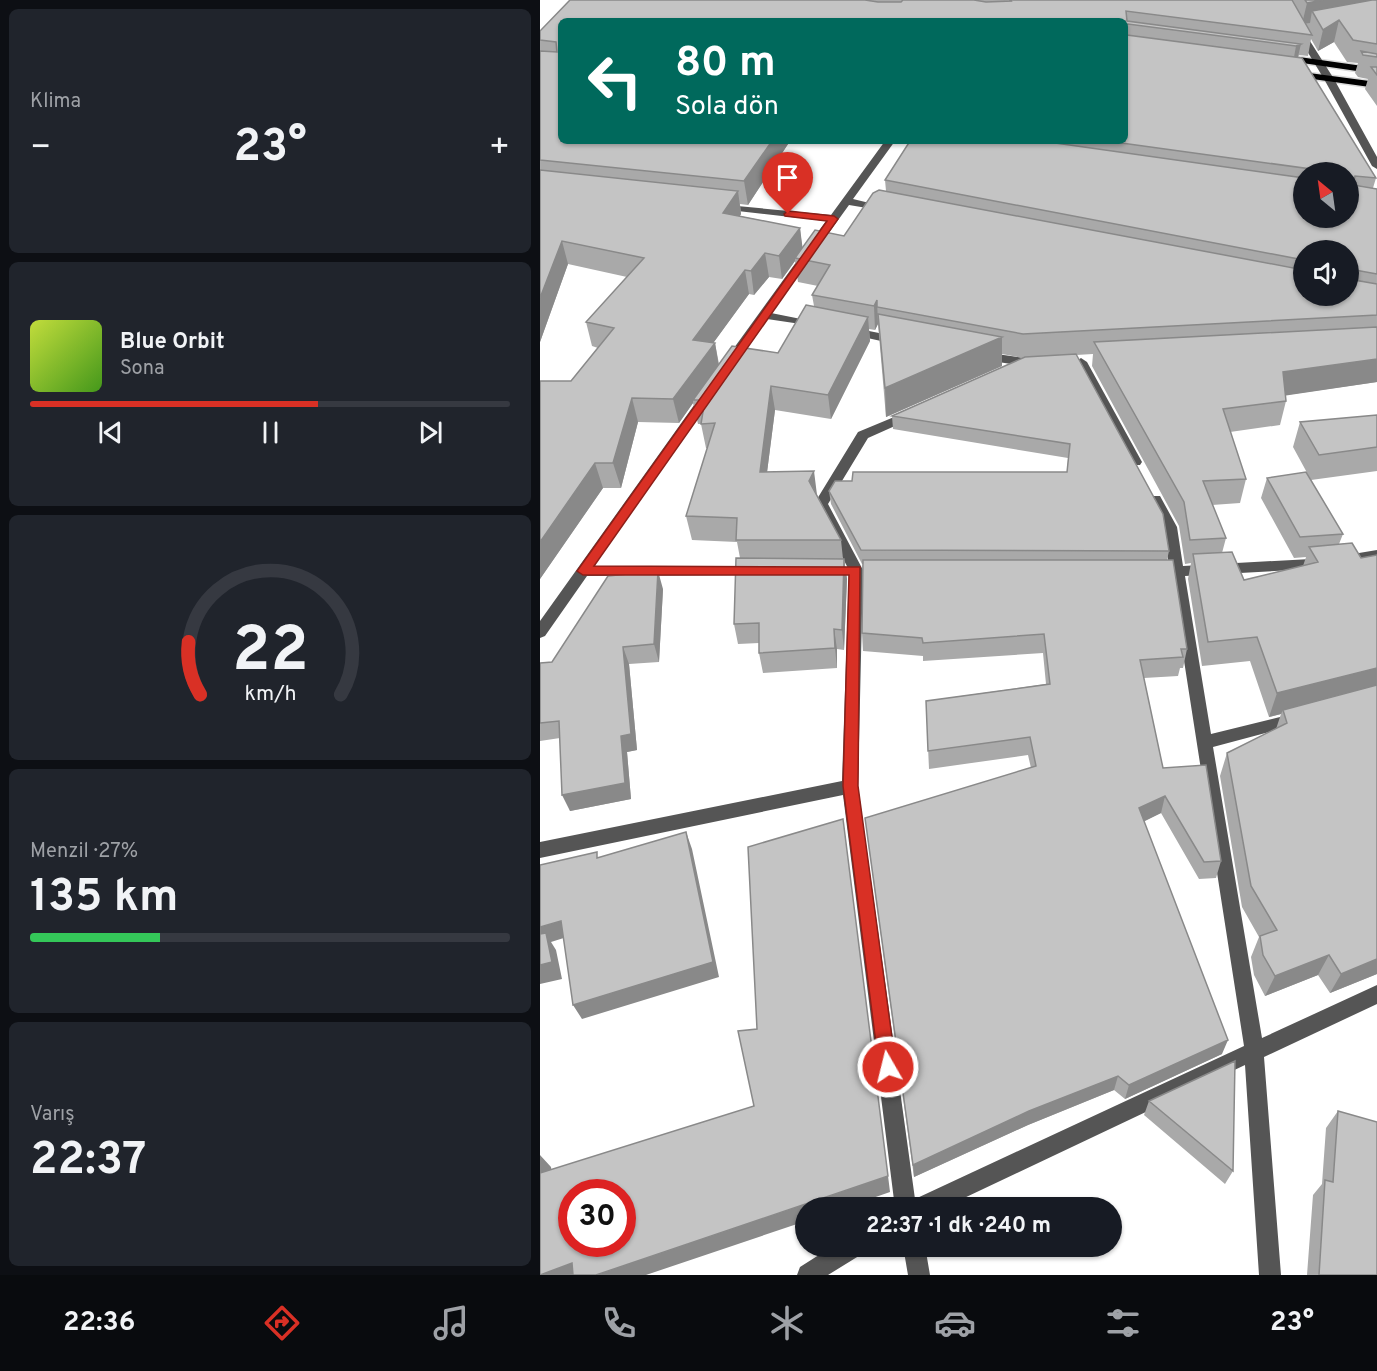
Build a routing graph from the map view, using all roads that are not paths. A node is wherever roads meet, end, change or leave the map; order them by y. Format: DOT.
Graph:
graph roads {
  1 [pos="1280,0"];
  2 [pos="1309,28"];
  3 [pos="1298,30"];
  4 [pos="1272,57"];
  5 [pos="1318,63"];
  6 [pos="1377,71"];
  7 [pos="1284,73"];
  8 [pos="1329,79"];
  9 [pos="1377,85"];
  10 [pos="888,144"];
  11 [pos="1377,166"];
  12 [pos="846,201"];
  13 [pos="704,205"];
  14 [pos="893,210"];
  15 [pos="834,219"];
  16 [pos="764,315"];
  17 [pos="916,344"];
  18 [pos="975,355"];
  19 [pos="1081,362"];
  20 [pos="1045,363"];
  21 [pos="1022,364"];
  22 [pos="1001,373"];
  23 [pos="927,407"];
  24 [pos="1377,555"];
  25 [pos="773,570"];
  26 [pos="583,571"];
  27 [pos="1153,572"];
  28 [pos="1177,572"];
  29 [pos="540,632"];
  30 [pos="1312,714"];
  31 [pos="1203,743"];
  32 [pos="850,786"];
  33 [pos="540,850"];
  34 [pos="1377,994"];
  35 [pos="1254,1051"];
  36 [pos="905,1197"];
  37 [pos="942,1197"];
  38 [pos="837,1257"];
  39 [pos="916,1257"];
  40 [pos="808,1275"];
  41 [pos="919,1275"];
  42 [pos="1270,1275"];
  1 -- 3 [label="street"];
  2 -- 3 [label="street"];
  3 -- 5 [label="street"];
  4 -- 5 [label="main road"];
  5 -- 6 [label="main road"];
  5 -- 8 [label="street"];
  7 -- 8 [label="main road"];
  8 -- 9 [label="main road"];
  8 -- 11 [label="street"];
  10 -- 12 [label="street"];
  12 -- 14 [label="street"];
  12 -- 15 [label="street"];
  13 -- 15 [label="street"];
  15 -- 16 [label="street"];
  16 -- 17 [label="street"];
  16 -- 26 [label="street"];
  18 -- 21 [label="street"];
  19 -- 28 [label="street"];
  20 -- 21 [label="street"];
  21 -- 22 [label="street"];
  23 -- 32 [label="street"];
  24 -- 28 [label="street"];
  25 -- 26 [label="street"];
  26 -- 29 [label="street"];
  27 -- 28 [label="street"];
  28 -- 31 [label="street"];
  30 -- 31 [label="street"];
  31 -- 35 [label="street"];
  32 -- 33 [label="street"];
  32 -- 36 [label="street"];
  34 -- 35 [label="street"];
  35 -- 37 [label="street"];
  35 -- 42 [label="street"];
  38 -- 40 [label="street"];
  39 -- 41 [label="street"];
}
